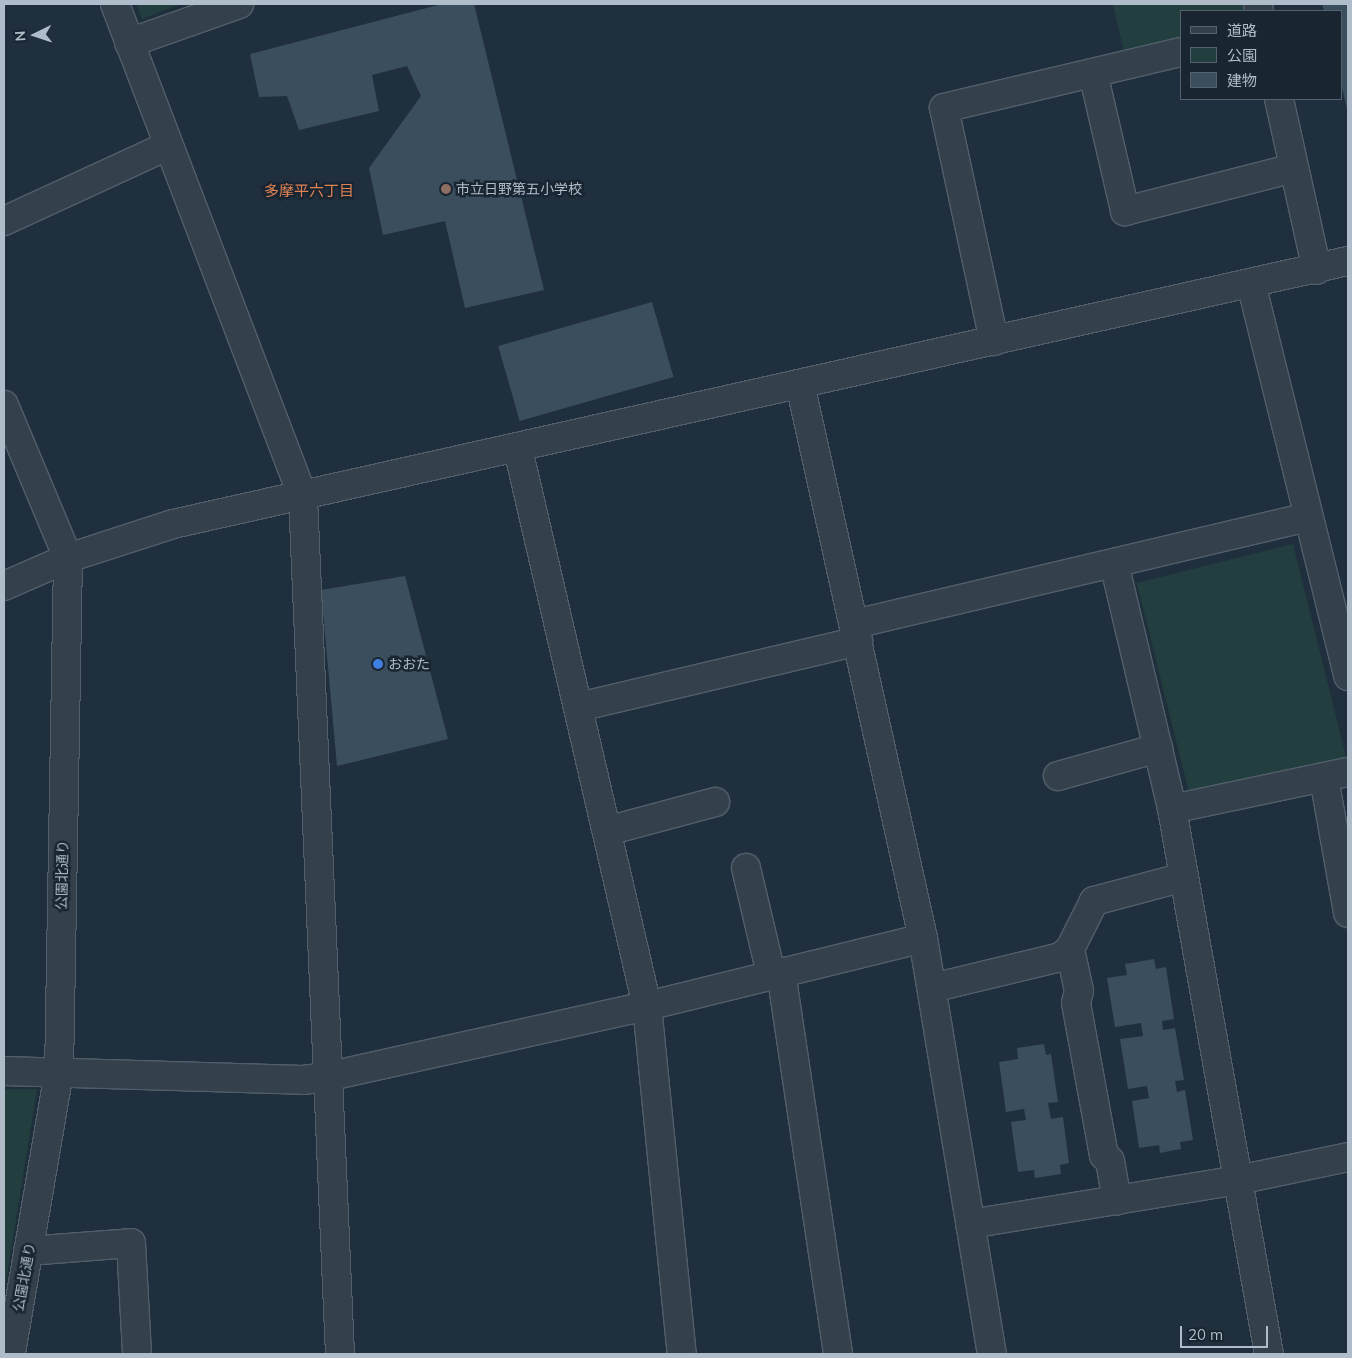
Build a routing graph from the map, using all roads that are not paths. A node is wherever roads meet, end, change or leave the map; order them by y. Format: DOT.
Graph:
graph roads {
  1 [pos="115,4"];
  2 [pos="239,4"];
  3 [pos="129,43"];
  4 [pos="1180,52"];
  5 [pos="1093,73"];
  6 [pos="1279,100"];
  7 [pos="167,146"];
  8 [pos="1294,168"];
  9 [pos="4,221"];
  10 [pos="1348,261"];
  11 [pos="1317,270"];
  12 [pos="1251,283"];
  13 [pos="994,341"];
  14 [pos="800,384"];
  15 [pos="4,405"];
  16 [pos="518,449"];
  17 [pos="303,498"];
  18 [pos="1309,517"];
  19 [pos="68,558"];
  20 [pos="1114,563"];
  21 [pos="4,586"];
  22 [pos="1340,606"];
  23 [pos="857,633"];
  24 [pos="1348,676"];
  25 [pos="579,707"];
  26 [pos="1158,748"];
  27 [pos="1336,775"];
  28 [pos="1058,776"];
  29 [pos="715,802"];
  30 [pos="1172,809"];
  31 [pos="607,831"];
  32 [pos="746,868"];
  33 [pos="1184,877"];
  34 [pos="1348,912"];
  35 [pos="923,938"];
  36 [pos="1070,949"];
  37 [pos="776,973"];
  38 [pos="932,988"];
  39 [pos="647,1006"];
  40 [pos="4,1071"];
  41 [pos="59,1072"];
  42 [pos="326,1077"];
  43 [pos="1348,1157"];
  44 [pos="1238,1180"];
  45 [pos="1117,1200"];
  46 [pos="970,1224"];
  47 [pos="28,1251"];
  48 [pos="11,1354"];
  49 [pos="137,1354"];
  50 [pos="340,1354"];
  51 [pos="682,1354"];
  52 [pos="838,1354"];
  53 [pos="992,1354"];
  54 [pos="1269,1354"];
  1 -- 3 [label="street"];
  2 -- 3 [label="street"];
  3 -- 7 [label="street"];
  4 -- 5 [label="street"];
  5 -- 8 [label="street"];
  5 -- 13 [label="street"];
  6 -- 8 [label="street"];
  7 -- 9 [label="street"];
  7 -- 17 [label="street"];
  8 -- 11 [label="street"];
  10 -- 11 [label="street"];
  11 -- 12 [label="street"];
  12 -- 13 [label="street"];
  12 -- 18 [label="street"];
  13 -- 14 [label="street"];
  14 -- 16 [label="street"];
  14 -- 23 [label="street"];
  15 -- 19 [label="street, 公園北通り"];
  16 -- 17 [label="street"];
  16 -- 25 [label="street"];
  17 -- 19 [label="street"];
  17 -- 42 [label="street"];
  18 -- 20 [label="street"];
  18 -- 22 [label="street"];
  19 -- 21 [label="street"];
  19 -- 41 [label="street, 公園北通り"];
  20 -- 23 [label="street"];
  20 -- 26 [label="street"];
  22 -- 24 [label="street"];
  23 -- 25 [label="street"];
  23 -- 35 [label="street"];
  25 -- 31 [label="street"];
  26 -- 28 [label="street"];
  26 -- 30 [label="street"];
  27 -- 30 [label="street"];
  27 -- 34 [label="street"];
  29 -- 31 [label="street"];
  30 -- 33 [label="street"];
  31 -- 39 [label="street"];
  32 -- 37 [label="street"];
  33 -- 36 [label="street"];
  33 -- 44 [label="street"];
  35 -- 37 [label="street"];
  35 -- 38 [label="street"];
  36 -- 38 [label="street"];
  36 -- 45 [label="street"];
  37 -- 39 [label="street"];
  37 -- 52 [label="street"];
  38 -- 46 [label="street"];
  39 -- 42 [label="street"];
  39 -- 51 [label="street"];
  40 -- 41 [label="street"];
  41 -- 42 [label="street"];
  41 -- 47 [label="street, 公園北通り"];
  42 -- 50 [label="street"];
  43 -- 44 [label="street"];
  44 -- 45 [label="street"];
  44 -- 54 [label="street"];
  45 -- 46 [label="street"];
  46 -- 53 [label="street"];
  47 -- 48 [label="street, 公園北通り"];
  47 -- 49 [label="street"];
}
